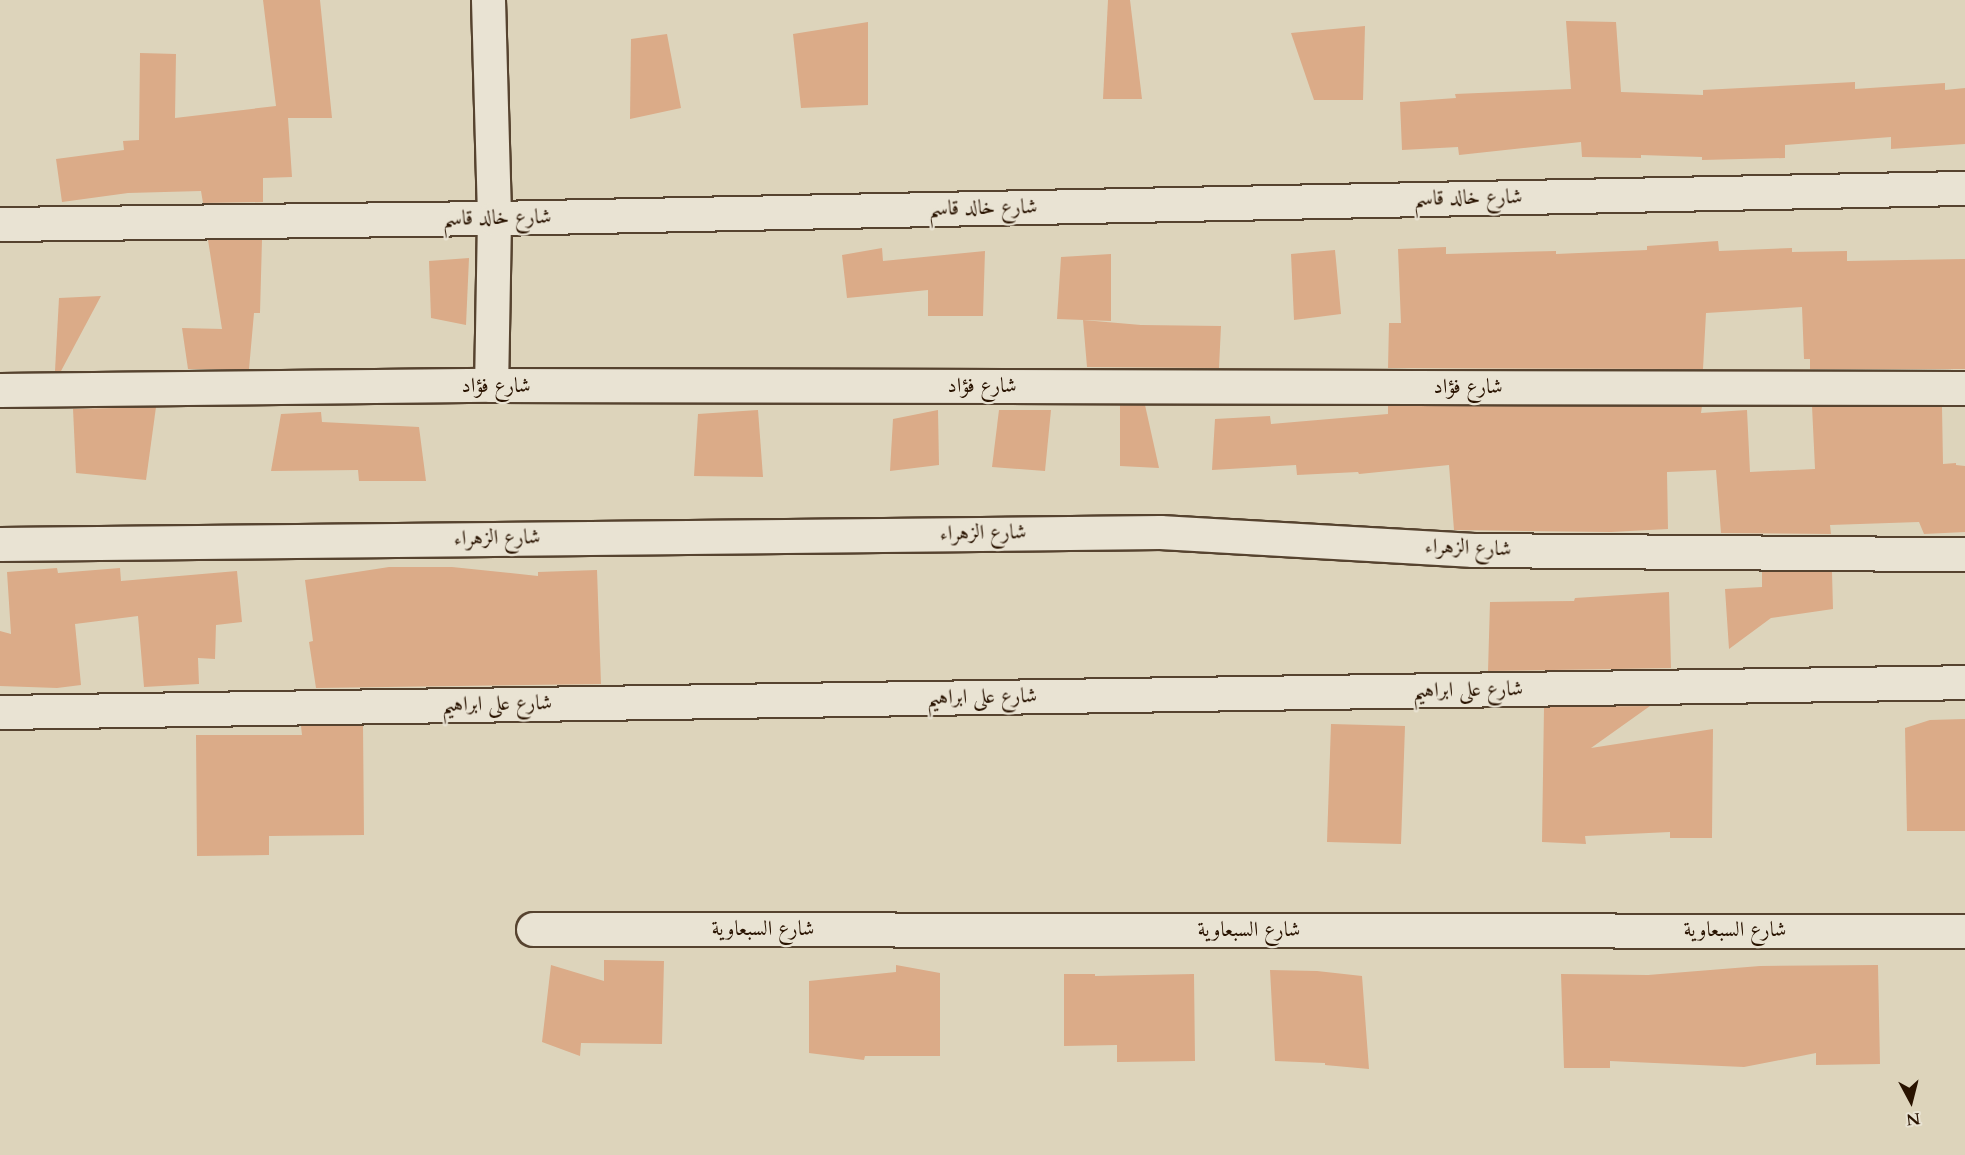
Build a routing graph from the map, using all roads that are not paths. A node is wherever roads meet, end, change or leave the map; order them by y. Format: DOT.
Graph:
graph roads {
  1 [pos="488,0"];
  2 [pos="1965,188"];
  3 [pos="494,218"];
  4 [pos="0,224"];
  5 [pos="491,385"];
  6 [pos="1965,388"];
  7 [pos="0,390"];
  8 [pos="0,544"];
  9 [pos="1965,554"];
  10 [pos="1965,682"];
  11 [pos="0,712"];
  12 [pos="533,929"];
  13 [pos="1965,931"];
  1 -- 3 [label="street"];
  2 -- 3 [label="street, شارع خالد قاسم"];
  3 -- 4 [label="street, شارع خالد قاسم"];
  3 -- 5 [label="street"];
  5 -- 6 [label="street, شارع فؤاد"];
  5 -- 7 [label="street, شارع فؤاد"];
  8 -- 9 [label="street, شارع الزهراء"];
  10 -- 11 [label="street, شارع على ابراهيم"];
  12 -- 13 [label="street, شارع السبعاوية"];
}
